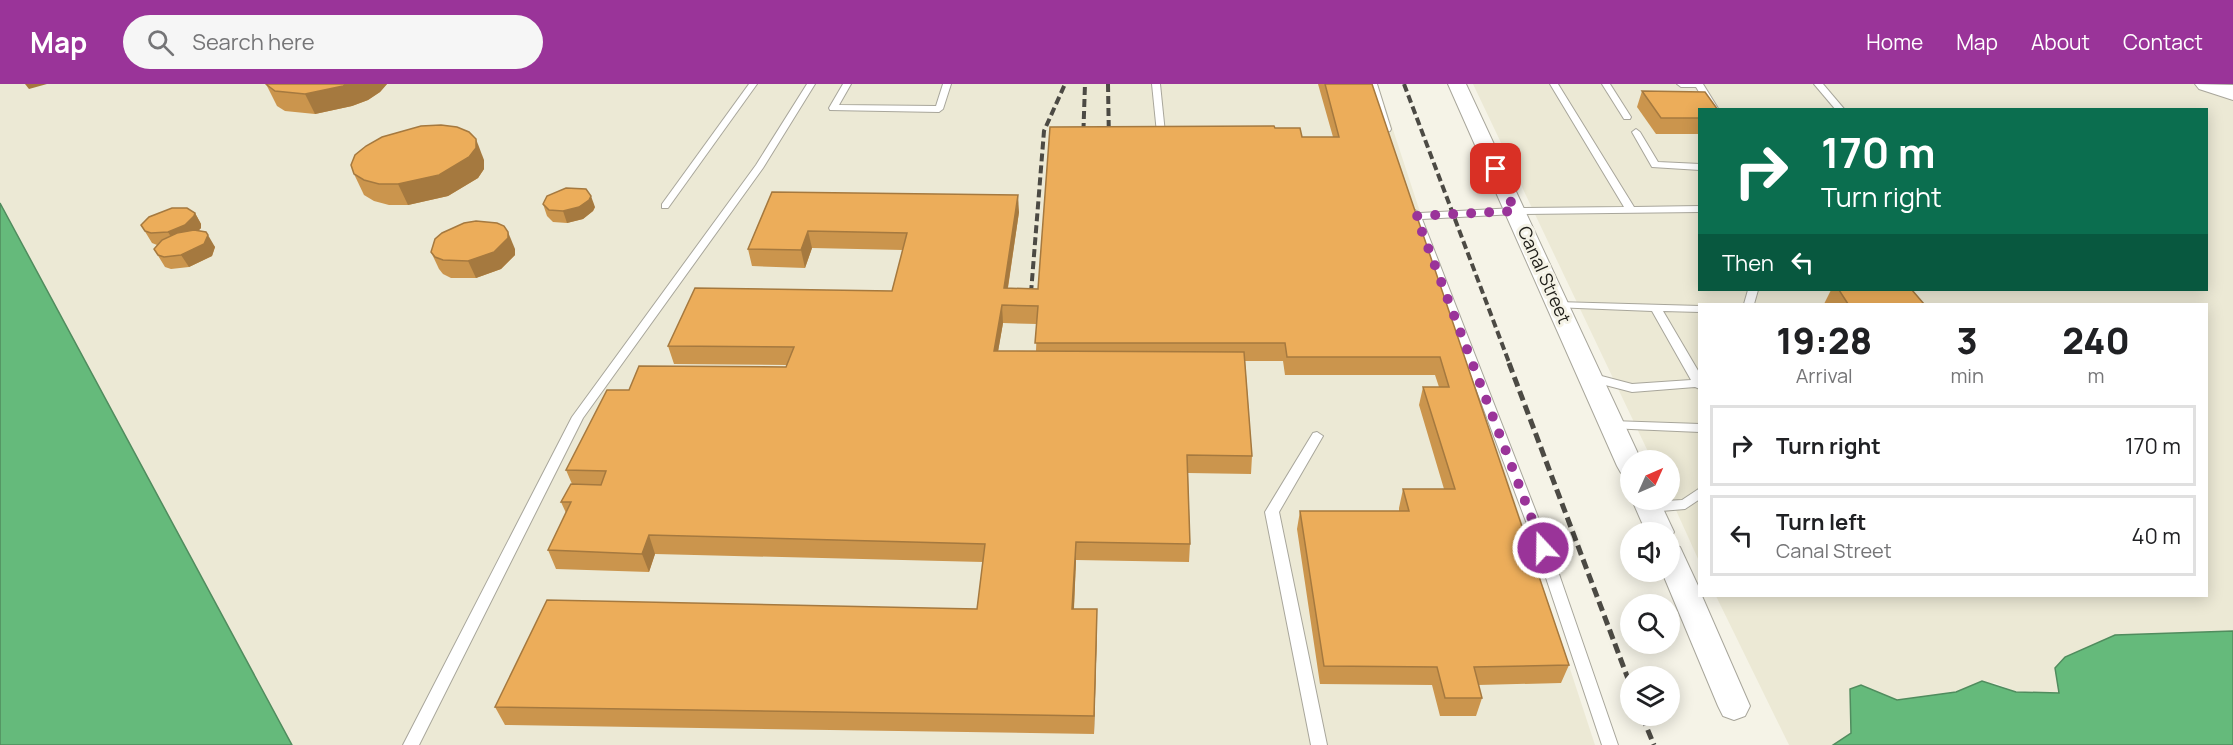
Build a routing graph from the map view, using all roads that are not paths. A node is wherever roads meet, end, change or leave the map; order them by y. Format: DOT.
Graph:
graph roads {
  1 [pos="753,84"];
  2 [pos="811,84"];
  3 [pos="847,84"];
  4 [pos="946,84"];
  5 [pos="1156,84"];
  6 [pos="1373,84"];
  7 [pos="1457,84"];
  8 [pos="1554,84"];
  9 [pos="1606,84"];
  10 [pos="1681,84"];
  11 [pos="1818,84"];
  12 [pos="2207,84"];
  13 [pos="2233,93"];
  14 [pos="1714,108"];
  15 [pos="1839,108"];
  16 [pos="1627,117"];
  17 [pos="1636,132"];
  18 [pos="1161,133"];
  19 [pos="1390,138"];
  20 [pos="1698,167"];
  21 [pos="1410,197"];
  22 [pos="665,206"];
  23 [pos="1630,208"];
  24 [pos="1698,209"];
  25 [pos="1515,211"];
  26 [pos="1416,216"];
  27 [pos="1557,305"];
  28 [pos="1656,308"];
  29 [pos="1698,309"];
  30 [pos="1590,377"];
  31 [pos="1698,382"];
  32 [pos="1698,384"];
  33 [pos="1612,425"];
  34 [pos="1698,428"];
  35 [pos="1317,436"];
  36 [pos="1623,450"];
  37 [pos="1698,494"];
  38 [pos="1680,504"];
  39 [pos="1680,579"];
  40 [pos="1734,706"];
  41 [pos="411,745"];
  42 [pos="1319,745"];
  43 [pos="1610,745"];
  1 -- 22 [label="lane"];
  2 -- 41 [label="lane"];
  3 -- 4 [label="lane"];
  5 -- 18 [label="lane"];
  6 -- 19 [label="lane"];
  7 -- 25 [label="street, Canal Street"];
  8 -- 23 [label="lane"];
  9 -- 16 [label="lane"];
  10 -- 14 [label="lane"];
  11 -- 15 [label="lane"];
  12 -- 13 [label="highway"];
  17 -- 20 [label="lane"];
  21 -- 26 [label="lane"];
  23 -- 24 [label="lane"];
  23 -- 25 [label="lane"];
  25 -- 26 [label="lane"];
  25 -- 27 [label="street, Canal Street"];
  26 -- 43 [label="lane"];
  27 -- 28 [label="lane"];
  27 -- 30 [label="street, Canal Street"];
  28 -- 29 [label="lane"];
  28 -- 31 [label="lane"];
  30 -- 32 [label="lane"];
  30 -- 33 [label="street, Canal Street"];
  33 -- 34 [label="lane"];
  33 -- 36 [label="street, Canal Street"];
  35 -- 42 [label="lane"];
  37 -- 38 [label="lane"];
  39 -- 40 [label="street"];
}
